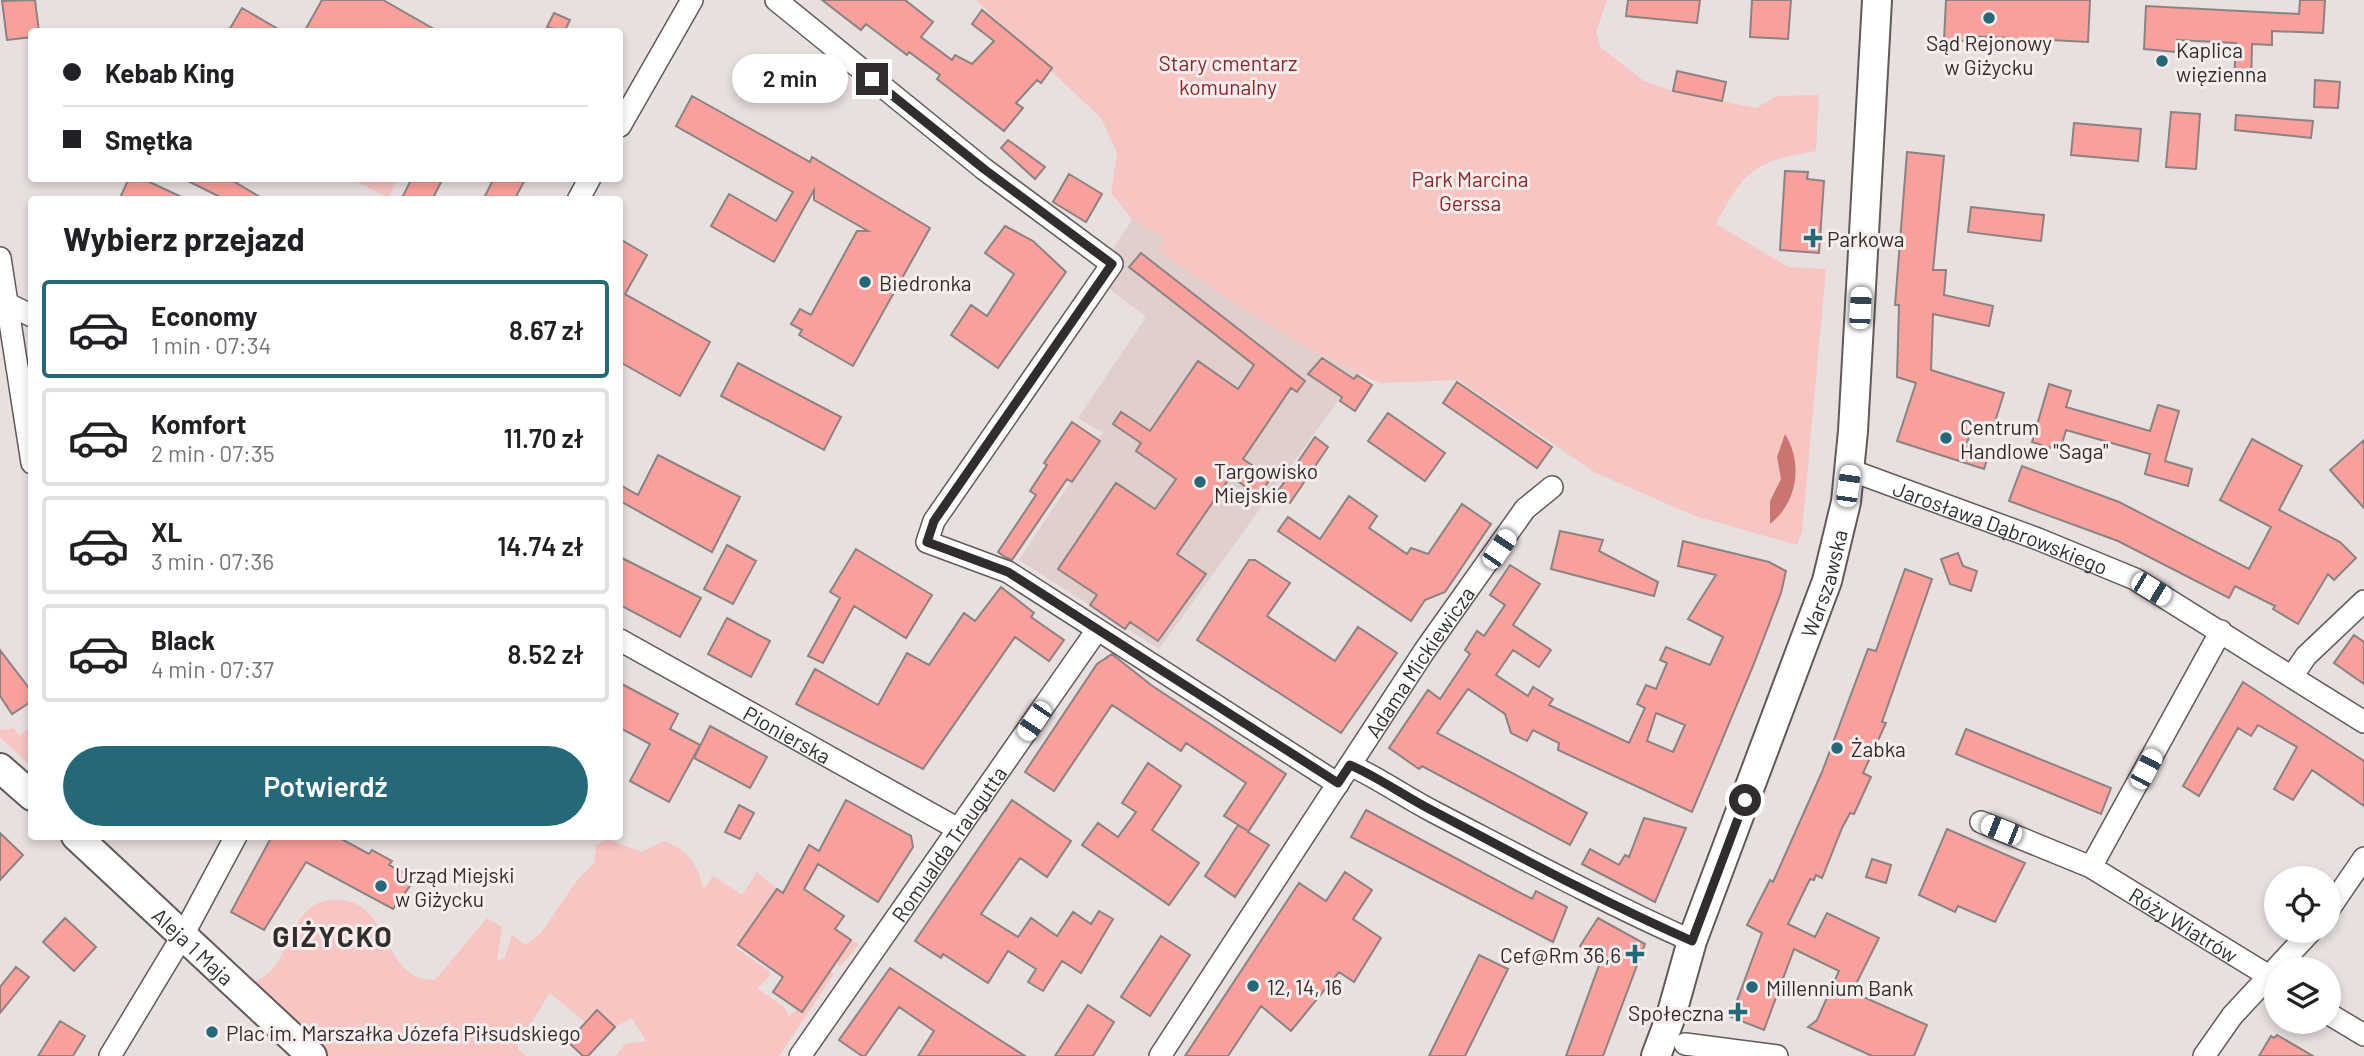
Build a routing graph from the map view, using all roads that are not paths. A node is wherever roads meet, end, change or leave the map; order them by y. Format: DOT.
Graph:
graph roads {
  1 [pos="692,0"];
  2 [pos="776,0"];
  3 [pos="1877,0"];
  4 [pos="623,121"];
  5 [pos="0,258"];
  6 [pos="8,304"];
  7 [pos="28,314"];
  8 [pos="28,436"];
  9 [pos="1850,470"];
  10 [pos="1552,487"];
  11 [pos="2364,601"];
  12 [pos="1097,630"];
  13 [pos="2221,631"];
  14 [pos="623,642"];
  15 [pos="2293,675"];
  16 [pos="2364,722"];
  17 [pos="1350,765"];
  18 [pos="0,768"];
  19 [pos="1338,783"];
  20 [pos="28,792"];
  21 [pos="1981,822"];
  22 [pos="958,829"];
  23 [pos="80,840"];
  24 [pos="234,840"];
  25 [pos="2362,862"];
  26 [pos="2091,867"];
  27 [pos="2341,892"];
  28 [pos="183,935"];
  29 [pos="1692,941"];
  30 [pos="2302,943"];
  31 [pos="2290,957"];
  32 [pos="2264,973"];
  33 [pos="2264,987"];
  34 [pos="2341,1021"];
  35 [pos="2364,1035"];
  36 [pos="1685,1044"];
  37 [pos="110,1056"];
  38 [pos="312,1056"];
  39 [pos="800,1056"];
  40 [pos="1160,1056"];
  41 [pos="1656,1056"];
  42 [pos="1777,1056"];
  43 [pos="2204,1056"];
  1 -- 4 [label="street"];
  2 -- 12 [label="street"];
  3 -- 9 [label="street, Warszawska"];
  5 -- 6 [label="street"];
  6 -- 7 [label="street"];
  6 -- 8 [label="street"];
  9 -- 13 [label="street, Jarosława Dąbrowskiego"];
  9 -- 29 [label="street, Warszawska"];
  10 -- 17 [label="street, Adama Mickiewicza"];
  11 -- 15 [label="street"];
  12 -- 19 [label="street"];
  12 -- 22 [label="street, Romualda Traugutta"];
  13 -- 15 [label="street, Jarosława Dąbrowskiego"];
  13 -- 26 [label="street"];
  14 -- 22 [label="street, Pionierska"];
  15 -- 16 [label="street, Jarosława Dąbrowskiego"];
  17 -- 19 [label="street, Adama Mickiewicza"];
  17 -- 29 [label="street"];
  18 -- 20 [label="street"];
  19 -- 40 [label="street, Adama Mickiewicza"];
  21 -- 26 [label="street, Róży Wiatrów"];
  22 -- 39 [label="street, Romualda Traugutta"];
  23 -- 28 [label="street, Aleja 1 Maja"];
  24 -- 28 [label="street"];
  25 -- 27 [label="street"];
  26 -- 32 [label="street, Róży Wiatrów"];
  28 -- 37 [label="street"];
  28 -- 38 [label="street, Aleja 1 Maja"];
  29 -- 41 [label="street, Warszawska"];
  30 -- 31 [label="street"];
  33 -- 43 [label="street"];
  34 -- 35 [label="street"];
  36 -- 42 [label="street"];
}
